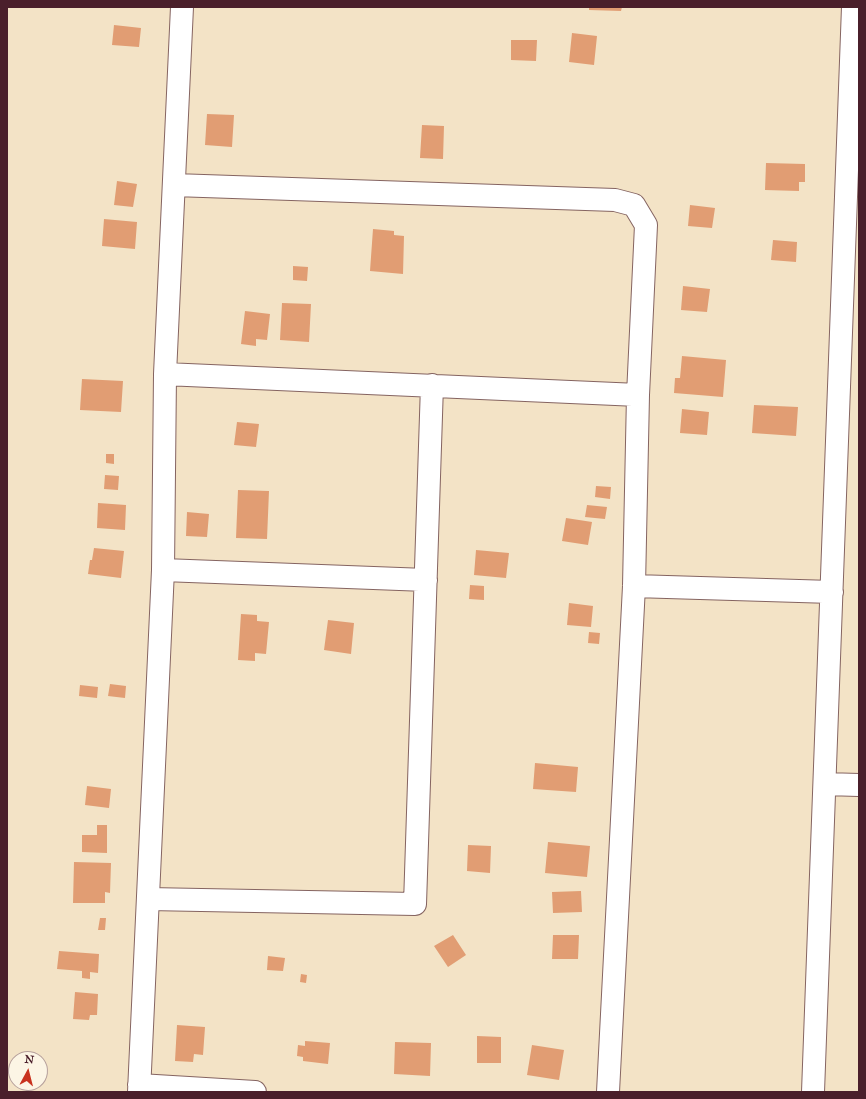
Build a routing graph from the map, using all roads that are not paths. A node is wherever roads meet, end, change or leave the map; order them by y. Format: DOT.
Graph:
graph roads {
  1 [pos="182,7"];
  2 [pos="853,7"];
  3 [pos="174,185"];
  4 [pos="852,208"];
  5 [pos="165,374"];
  6 [pos="432,385"];
  7 [pos="638,395"];
  8 [pos="163,570"];
  9 [pos="426,580"];
  10 [pos="634,586"];
  11 [pos="832,592"];
  12 [pos="825,784"];
  13 [pos="859,784"];
  14 [pos="148,899"];
  15 [pos="139,1089"];
  16 [pos="255,1092"];
  17 [pos="608,1092"];
  18 [pos="813,1092"];
  1 -- 3 [label="street"];
  2 -- 4 [label="street"];
  3 -- 5 [label="street"];
  3 -- 7 [label="street"];
  4 -- 11 [label="street"];
  5 -- 6 [label="street"];
  5 -- 8 [label="street"];
  6 -- 7 [label="street"];
  6 -- 9 [label="street"];
  7 -- 10 [label="street"];
  8 -- 9 [label="street"];
  8 -- 14 [label="street"];
  9 -- 14 [label="street"];
  10 -- 11 [label="street"];
  10 -- 17 [label="street"];
  11 -- 12 [label="street"];
  12 -- 13 [label="street"];
  12 -- 18 [label="street"];
  14 -- 15 [label="street"];
  15 -- 16 [label="street"];
}
